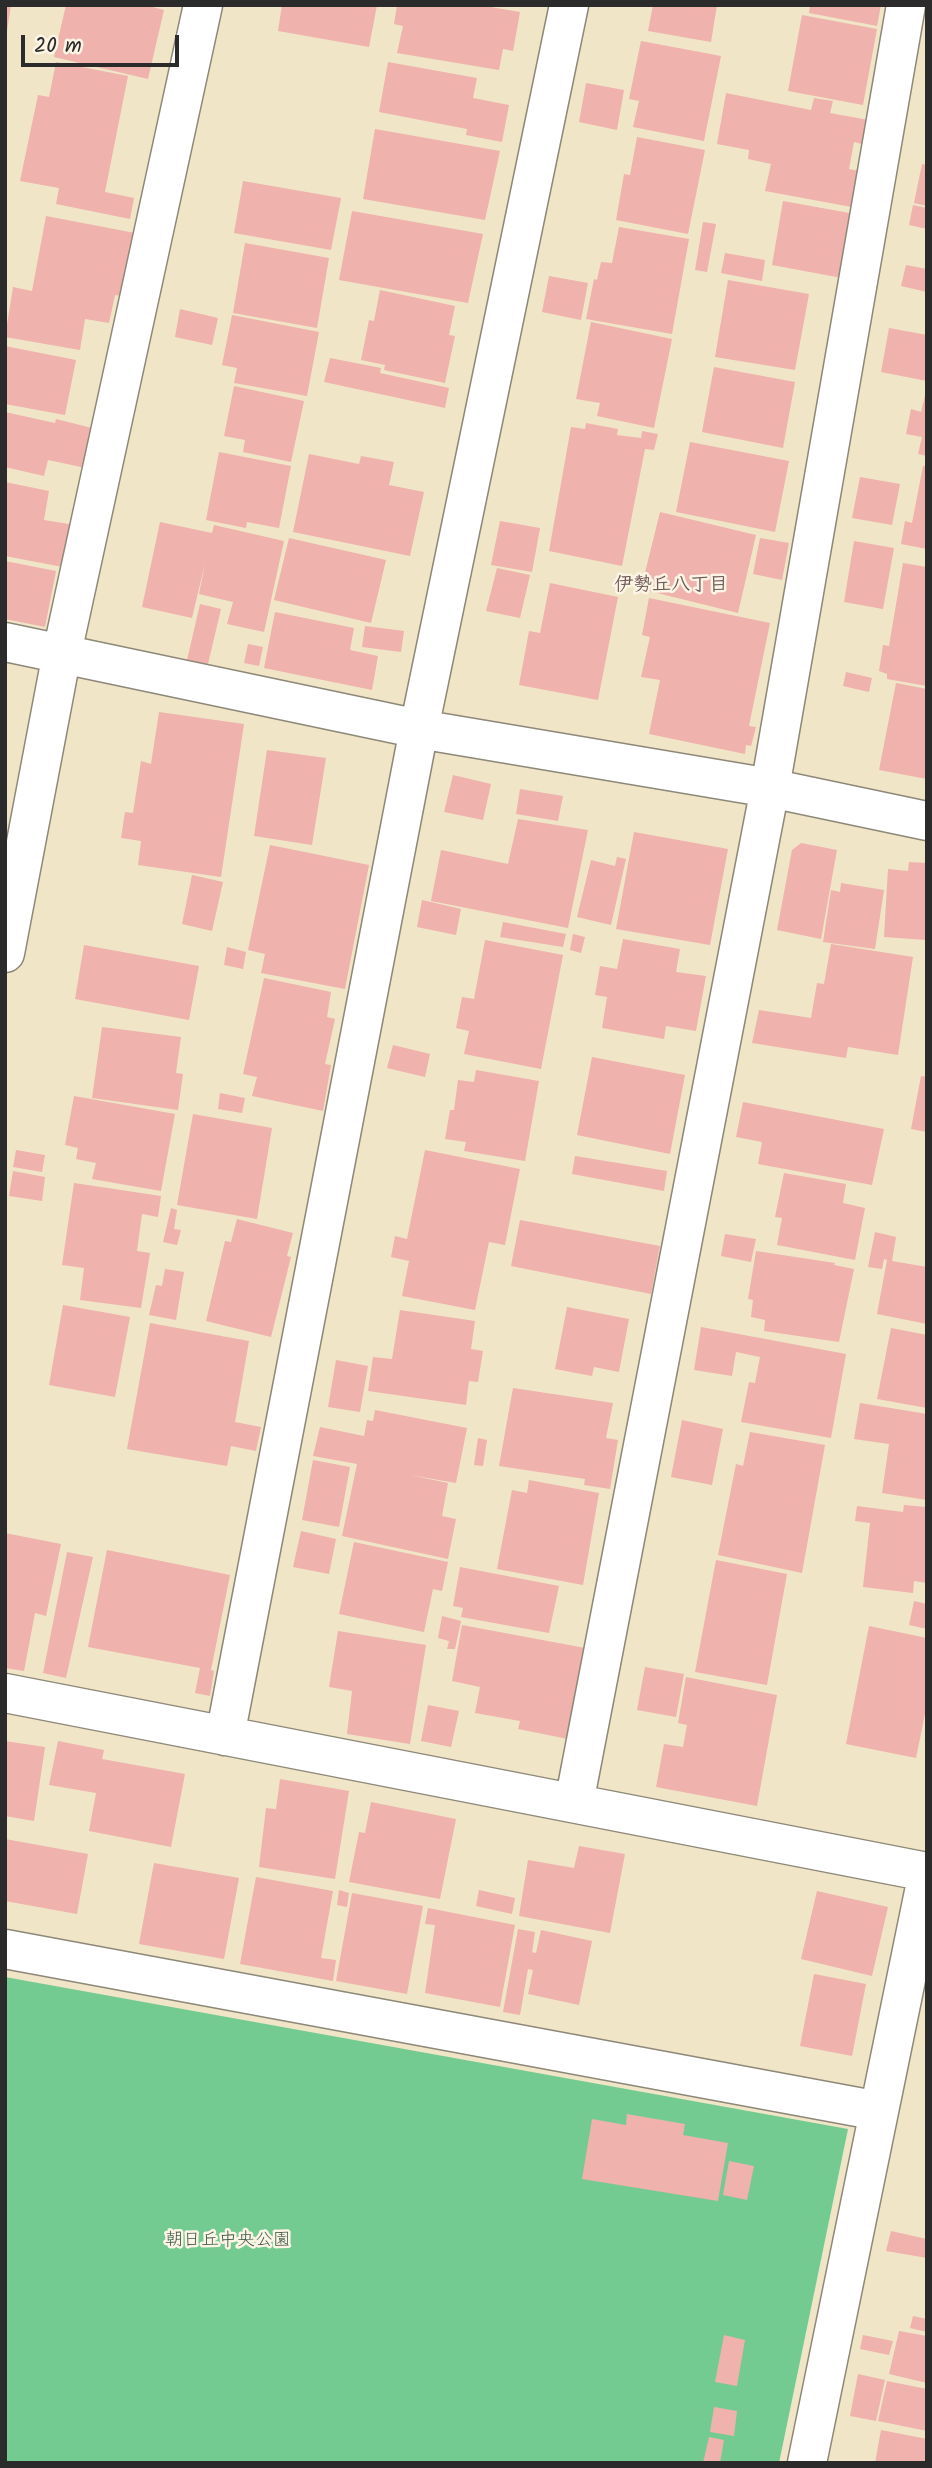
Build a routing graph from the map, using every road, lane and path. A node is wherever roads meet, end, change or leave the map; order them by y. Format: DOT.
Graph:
graph roads {
  1 [pos="203,5"];
  2 [pos="569,5"];
  3 [pos="906,5"];
  4 [pos="5,642"];
  5 [pos="62,653"];
  6 [pos="419,729"];
  7 [pos="770,788"];
  8 [pos="927,821"];
  9 [pos="5,953"];
  10 [pos="5,1693"];
  11 [pos="225,1736"];
  12 [pos="574,1803"];
  13 [pos="927,1874"];
  14 [pos="5,1949"];
  15 [pos="879,2111"];
  16 [pos="807,2463"];
  1 -- 5 [label="street"];
  2 -- 6 [label="street"];
  3 -- 7 [label="street"];
  4 -- 5 [label="street"];
  5 -- 6 [label="street"];
  5 -- 9 [label="street"];
  6 -- 7 [label="street"];
  6 -- 11 [label="street"];
  7 -- 8 [label="street"];
  7 -- 12 [label="street"];
  10 -- 11 [label="street"];
  11 -- 12 [label="street"];
  12 -- 13 [label="street"];
  13 -- 15 [label="street"];
  14 -- 15 [label="street"];
  15 -- 16 [label="street"];
}
